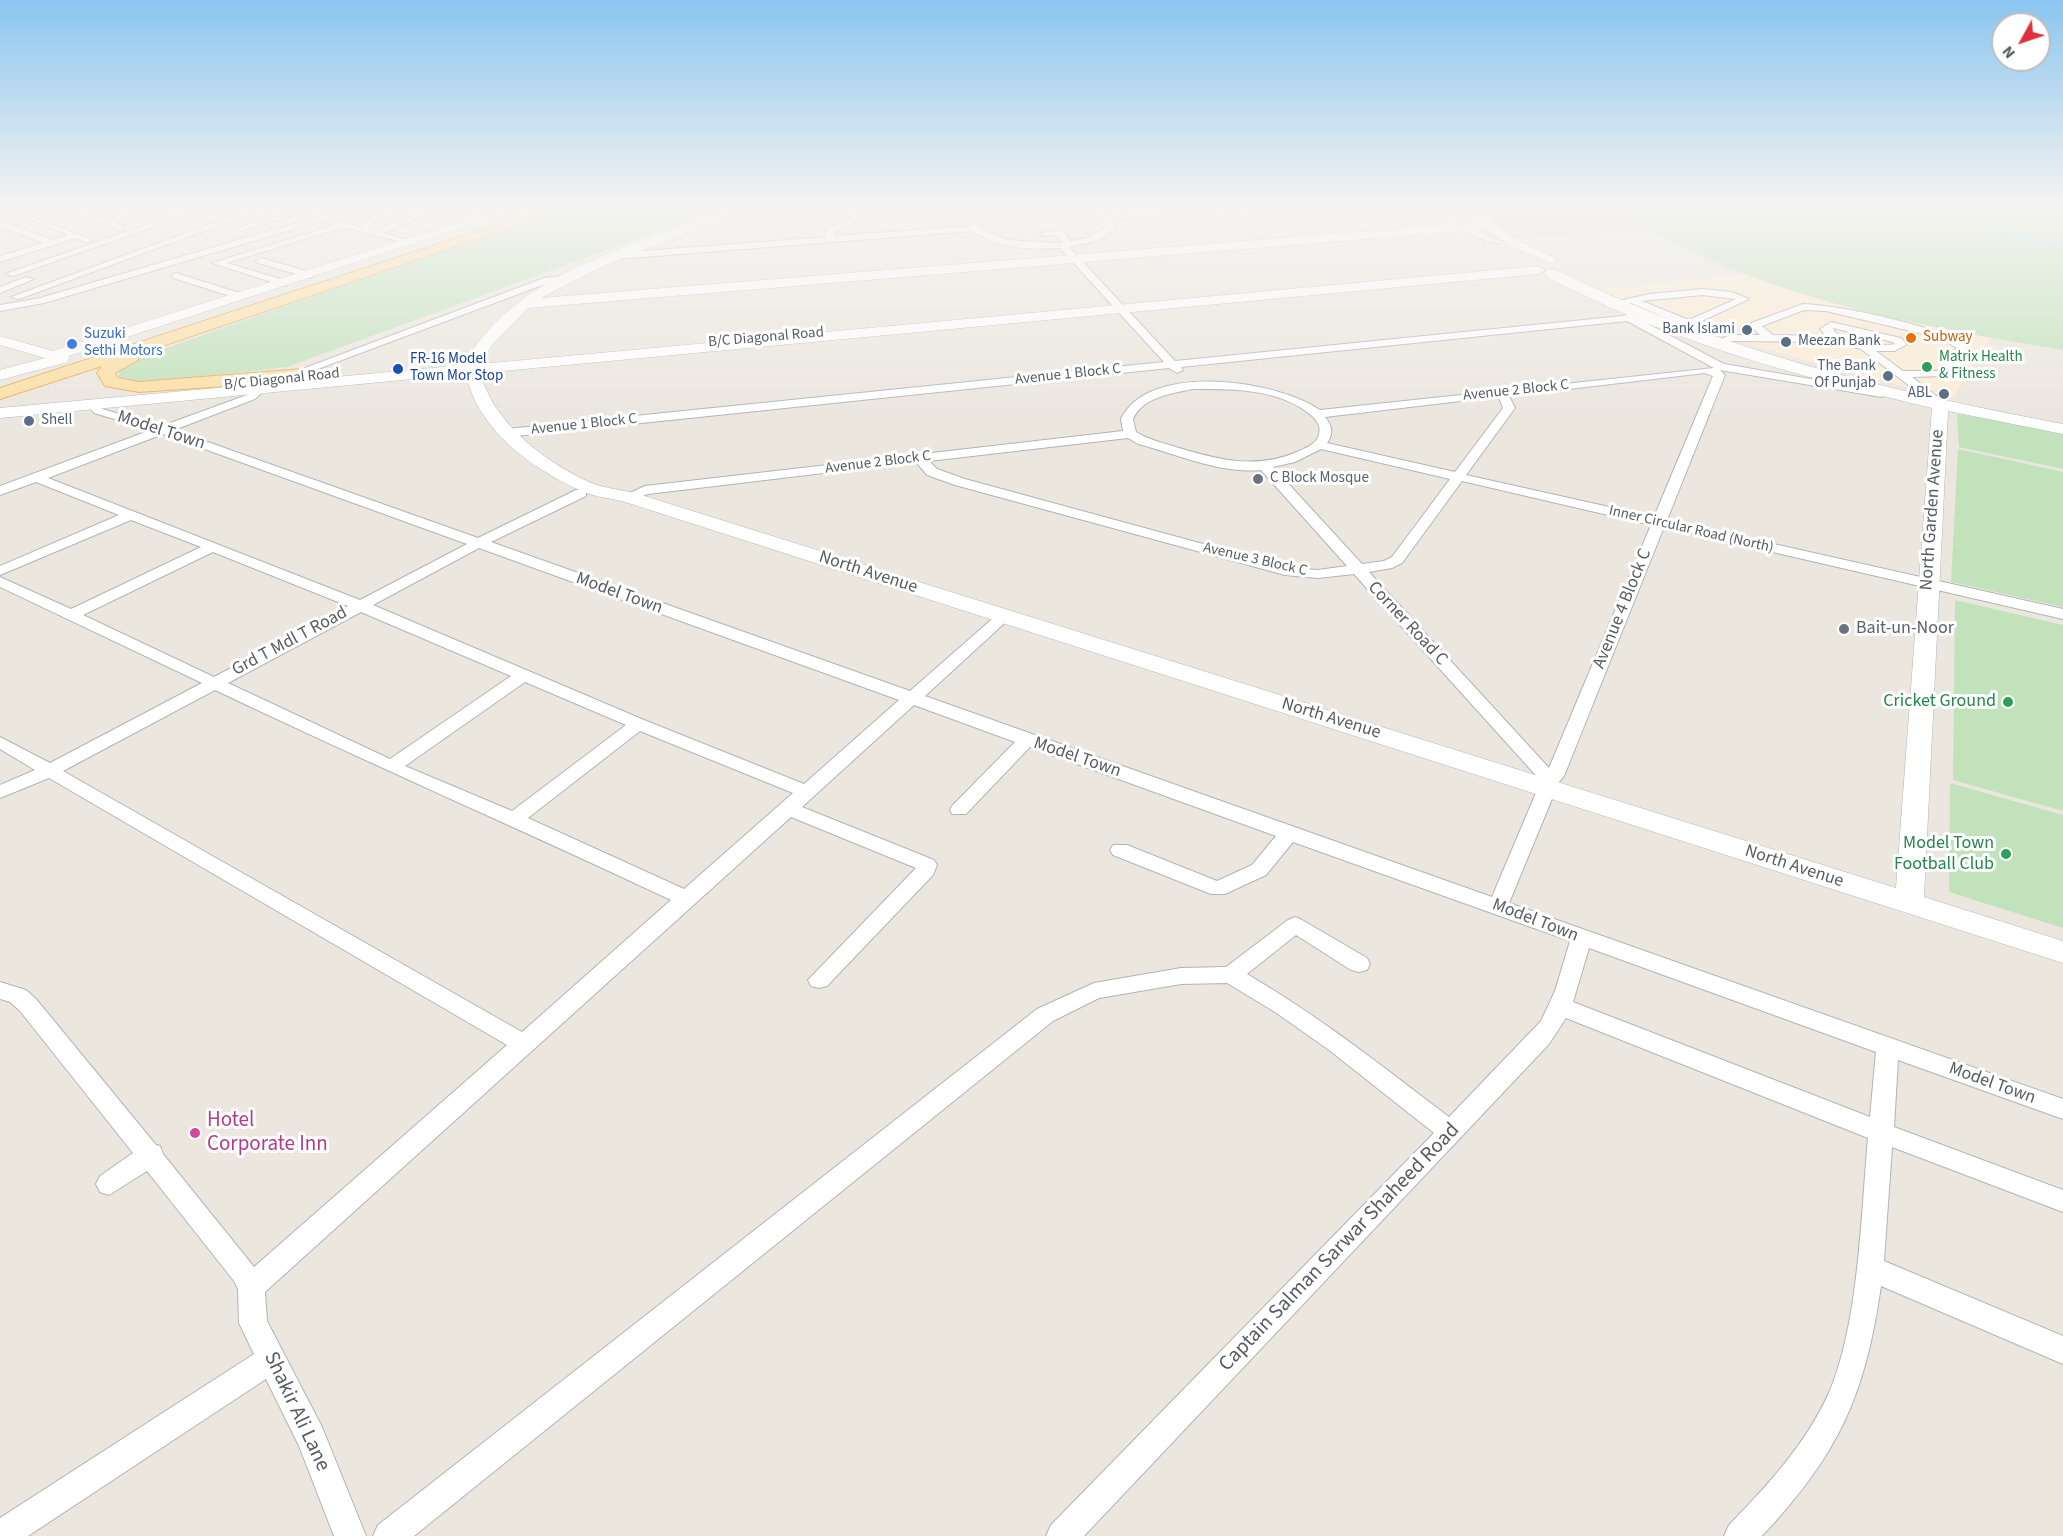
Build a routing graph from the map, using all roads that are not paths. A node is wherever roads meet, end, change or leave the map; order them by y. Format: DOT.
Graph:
graph roads {
  1 [pos="31,279"];
  2 [pos="51,279"];
  3 [pos="66,279"];
  4 [pos="114,279"];
  5 [pos="185,279"];
  6 [pos="270,279"];
  7 [pos="298,279"];
  8 [pos="308,279"];
  9 [pos="349,279"];
  10 [pos="561,279"];
  11 [pos="826,279"];
  12 [pos="1093,279"];
  13 [pos="1407,279"];
  14 [pos="1567,279"];
  15 [pos="1581,279"];
  16 [pos="62,280"];
  17 [pos="284,283"];
  18 [pos="0,290"];
  19 [pos="243,297"];
  20 [pos="1681,303"];
  21 [pos="523,304"];
  22 [pos="0,306"];
  23 [pos="1117,306"];
  24 [pos="1629,309"];
  25 [pos="1719,310"];
  26 [pos="1708,316"];
  27 [pos="1884,323"];
  28 [pos="1682,327"];
  29 [pos="189,332"];
  30 [pos="1868,333"];
  31 [pos="1771,339"];
  32 [pos="1835,339"];
  33 [pos="0,340"];
  34 [pos="1720,342"];
  35 [pos="1865,347"];
  36 [pos="481,349"];
  37 [pos="58,358"];
  38 [pos="1172,364"];
  39 [pos="1718,369"];
  40 [pos="426,370"];
  41 [pos="474,372"];
  42 [pos="295,374"];
  43 [pos="1900,374"];
  44 [pos="0,375"];
  45 [pos="322,375"];
  46 [pos="0,380"];
  47 [pos="1192,386"];
  48 [pos="261,388"];
  49 [pos="0,394"];
  50 [pos="1497,394"];
  51 [pos="1938,401"];
  52 [pos="98,404"];
  53 [pos="0,406"];
  54 [pos="0,413"];
  55 [pos="1317,414"];
  56 [pos="2063,427"];
  57 [pos="162,430"];
  58 [pos="507,433"];
  59 [pos="1131,434"];
  60 [pos="1319,445"];
  61 [pos="919,458"];
  62 [pos="1264,466"];
  63 [pos="35,477"];
  64 [pos="1457,478"];
  65 [pos="0,490"];
  66 [pos="589,490"];
  67 [pos="628,497"];
  68 [pos="130,515"];
  69 [pos="1658,522"];
  70 [pos="477,544"];
  71 [pos="211,548"];
  72 [pos="1357,570"];
  73 [pos="0,571"];
  74 [pos="0,580"];
  75 [pos="1929,584"];
  76 [pos="359,605"];
  77 [pos="2063,614"];
  78 [pos="71,615"];
  79 [pos="1004,616"];
  80 [pos="525,674"];
  81 [pos="214,683"];
  82 [pos="912,699"];
  83 [pos="638,724"];
  84 [pos="1026,741"];
  85 [pos="0,742"];
  86 [pos="391,767"];
  87 [pos="51,771"];
  88 [pos="1549,783"];
  89 [pos="0,792"];
  90 [pos="807,792"];
  91 [pos="790,809"];
  92 [pos="959,810"];
  93 [pos="514,819"];
  94 [pos="1290,832"];
  95 [pos="1120,850"];
  96 [pos="687,899"];
  97 [pos="1909,904"];
  98 [pos="1498,906"];
  99 [pos="1581,938"];
  100 [pos="2063,952"];
  101 [pos="1359,964"];
  102 [pos="1231,975"];
  103 [pos="819,980"];
  104 [pos="0,990"];
  105 [pos="1562,1007"];
  106 [pos="524,1044"];
  107 [pos="1888,1046"];
  108 [pos="2063,1109"];
  109 [pos="1880,1132"];
  110 [pos="1451,1133"];
  111 [pos="151,1154"];
  112 [pos="110,1184"];
  113 [pos="2063,1201"];
  114 [pos="1870,1268"];
  115 [pos="251,1287"];
  116 [pos="2063,1350"];
  117 [pos="271,1359"];
  118 [pos="0,1536"];
  119 [pos="350,1536"];
  120 [pos="389,1536"];
  121 [pos="1062,1536"];
  122 [pos="1740,1536"];
  1 -- 18 [label="street"];
  2 -- 16 [label="street"];
  3 -- 16 [label="street"];
  4 -- 22 [label="street"];
  5 -- 19 [label="street"];
  6 -- 17 [label="street"];
  7 -- 17 [label="street"];
  8 -- 37 [label="main road"];
  9 -- 29 [label="main road"];
  10 -- 21 [label="street"];
  10 -- 42 [label="street"];
  11 -- 21 [label="street"];
  12 -- 23 [label="street"];
  13 -- 23 [label="street, B/C Diagonal Road"];
  14 -- 24 [label="street"];
  15 -- 24 [label="street, B/C Diagonal Road"];
  16 -- 22 [label="street"];
  17 -- 19 [label="street"];
  19 -- 37 [label="street"];
  20 -- 24 [label="street, Avenue 1 Block C"];
  20 -- 25 [label="street"];
  20 -- 25 [label="street"];
  20 -- 26 [label="street"];
  21 -- 36 [label="street"];
  23 -- 38 [label="street"];
  23 -- 41 [label="street, B/C Diagonal Road"];
  24 -- 28 [label="street"];
  24 -- 38 [label="street, Avenue 1 Block C"];
  24 -- 39 [label="street"];
  25 -- 26 [label="street"];
  26 -- 28 [label="street"];
  27 -- 30 [label="street"];
  27 -- 31 [label="street"];
  27 -- 43 [label="street"];
  28 -- 34 [label="street"];
  29 -- 42 [label="main road"];
  29 -- 49 [label="main road"];
  30 -- 32 [label="street"];
  30 -- 35 [label="street"];
  31 -- 32 [label="street"];
  31 -- 34 [label="street"];
  32 -- 35 [label="street"];
  33 -- 37 [label="street"];
  34 -- 51 [label="street"];
  35 -- 43 [label="street"];
  36 -- 40 [label="street"];
  36 -- 41 [label="street"];
  37 -- 44 [label="street"];
  37 -- 46 [label="main road"];
  38 -- 47 [label="street"];
  38 -- 58 [label="street, Avenue 1 Block C"];
  39 -- 50 [label="street, Avenue 2 Block C"];
  39 -- 51 [label="street"];
  39 -- 69 [label="street, Avenue 4 Block C"];
  40 -- 41 [label="street, B/C Diagonal Road"];
  40 -- 45 [label="street, B/C Diagonal Road"];
  40 -- 48 [label="street"];
  41 -- 58 [label="street, North Avenue"];
  42 -- 45 [label="main road"];
  43 -- 51 [label="street"];
  45 -- 53 [label="street, B/C Diagonal Road"];
  47 -- 55 [label="street"];
  47 -- 59 [label="street"];
  48 -- 52 [label="street"];
  48 -- 57 [label="street"];
  50 -- 55 [label="street, Avenue 2 Block C"];
  50 -- 64 [label="street, Avenue 3 Block C"];
  51 -- 56 [label="street"];
  51 -- 75 [label="street, North Garden Avenue"];
  52 -- 54 [label="street"];
  52 -- 57 [label="street, Model Town"];
  55 -- 60 [label="street"];
  57 -- 63 [label="street"];
  57 -- 70 [label="street, Model Town"];
  58 -- 66 [label="street, North Avenue"];
  59 -- 61 [label="street, Avenue 2 Block C"];
  59 -- 62 [label="street"];
  60 -- 62 [label="street"];
  60 -- 64 [label="street, Inner Circular Road (North)"];
  61 -- 67 [label="street, Avenue 2 Block C"];
  61 -- 72 [label="street, Avenue 3 Block C"];
  62 -- 72 [label="street, Corner Road C"];
  63 -- 65 [label="street"];
  63 -- 68 [label="street"];
  64 -- 69 [label="street, Inner Circular Road (North)"];
  64 -- 72 [label="street, Avenue 3 Block C"];
  66 -- 67 [label="street, North Avenue"];
  66 -- 70 [label="street, Grd T Mdl T Road"];
  67 -- 79 [label="street, North Avenue"];
  68 -- 71 [label="street"];
  68 -- 73 [label="street"];
  69 -- 75 [label="street, Inner Circular Road (North)"];
  69 -- 88 [label="street, Avenue 4 Block C"];
  70 -- 76 [label="street, Grd T Mdl T Road"];
  70 -- 82 [label="street, Model Town"];
  71 -- 76 [label="street"];
  71 -- 78 [label="street"];
  72 -- 88 [label="street, Corner Road C"];
  74 -- 78 [label="street"];
  75 -- 77 [label="street, Inner Circular Road (North)"];
  75 -- 97 [label="street, North Garden Avenue"];
  76 -- 80 [label="street"];
  76 -- 81 [label="street, Grd T Mdl T Road"];
  78 -- 81 [label="street"];
  79 -- 82 [label="street"];
  79 -- 88 [label="street, North Avenue"];
  80 -- 83 [label="street"];
  80 -- 86 [label="street"];
  81 -- 86 [label="street"];
  81 -- 87 [label="street, Grd T Mdl T Road"];
  82 -- 84 [label="street, Model Town"];
  82 -- 90 [label="street"];
  83 -- 90 [label="street"];
  83 -- 93 [label="street"];
  84 -- 92 [label="street"];
  84 -- 94 [label="street, Model Town"];
  85 -- 87 [label="street"];
  86 -- 93 [label="street"];
  87 -- 89 [label="street, Grd T Mdl T Road"];
  87 -- 106 [label="street"];
  88 -- 97 [label="street, North Avenue"];
  88 -- 98 [label="street, Avenue 4 Block C"];
  90 -- 91 [label="street"];
  91 -- 96 [label="street"];
  91 -- 103 [label="street"];
  93 -- 96 [label="street"];
  94 -- 95 [label="street"];
  94 -- 98 [label="street, Model Town"];
  96 -- 106 [label="street"];
  97 -- 100 [label="street, North Avenue"];
  98 -- 99 [label="street, Model Town"];
  99 -- 105 [label="street, Captain Salman Sarwar Shaheed Road"];
  99 -- 107 [label="street, Model Town"];
  101 -- 102 [label="street"];
  102 -- 110 [label="street"];
  102 -- 120 [label="street"];
  104 -- 111 [label="street"];
  105 -- 109 [label="street"];
  105 -- 110 [label="street, Captain Salman Sarwar Shaheed Road"];
  106 -- 115 [label="street"];
  107 -- 108 [label="street, Model Town"];
  107 -- 109 [label="street"];
  109 -- 113 [label="street"];
  109 -- 114 [label="street"];
  110 -- 121 [label="street, Captain Salman Sarwar Shaheed Road"];
  111 -- 112 [label="street"];
  111 -- 115 [label="street"];
  114 -- 116 [label="street"];
  114 -- 122 [label="street"];
  115 -- 117 [label="street, Shakir Ali Lane"];
  117 -- 118 [label="street"];
  117 -- 119 [label="street, Shakir Ali Lane"];
}
